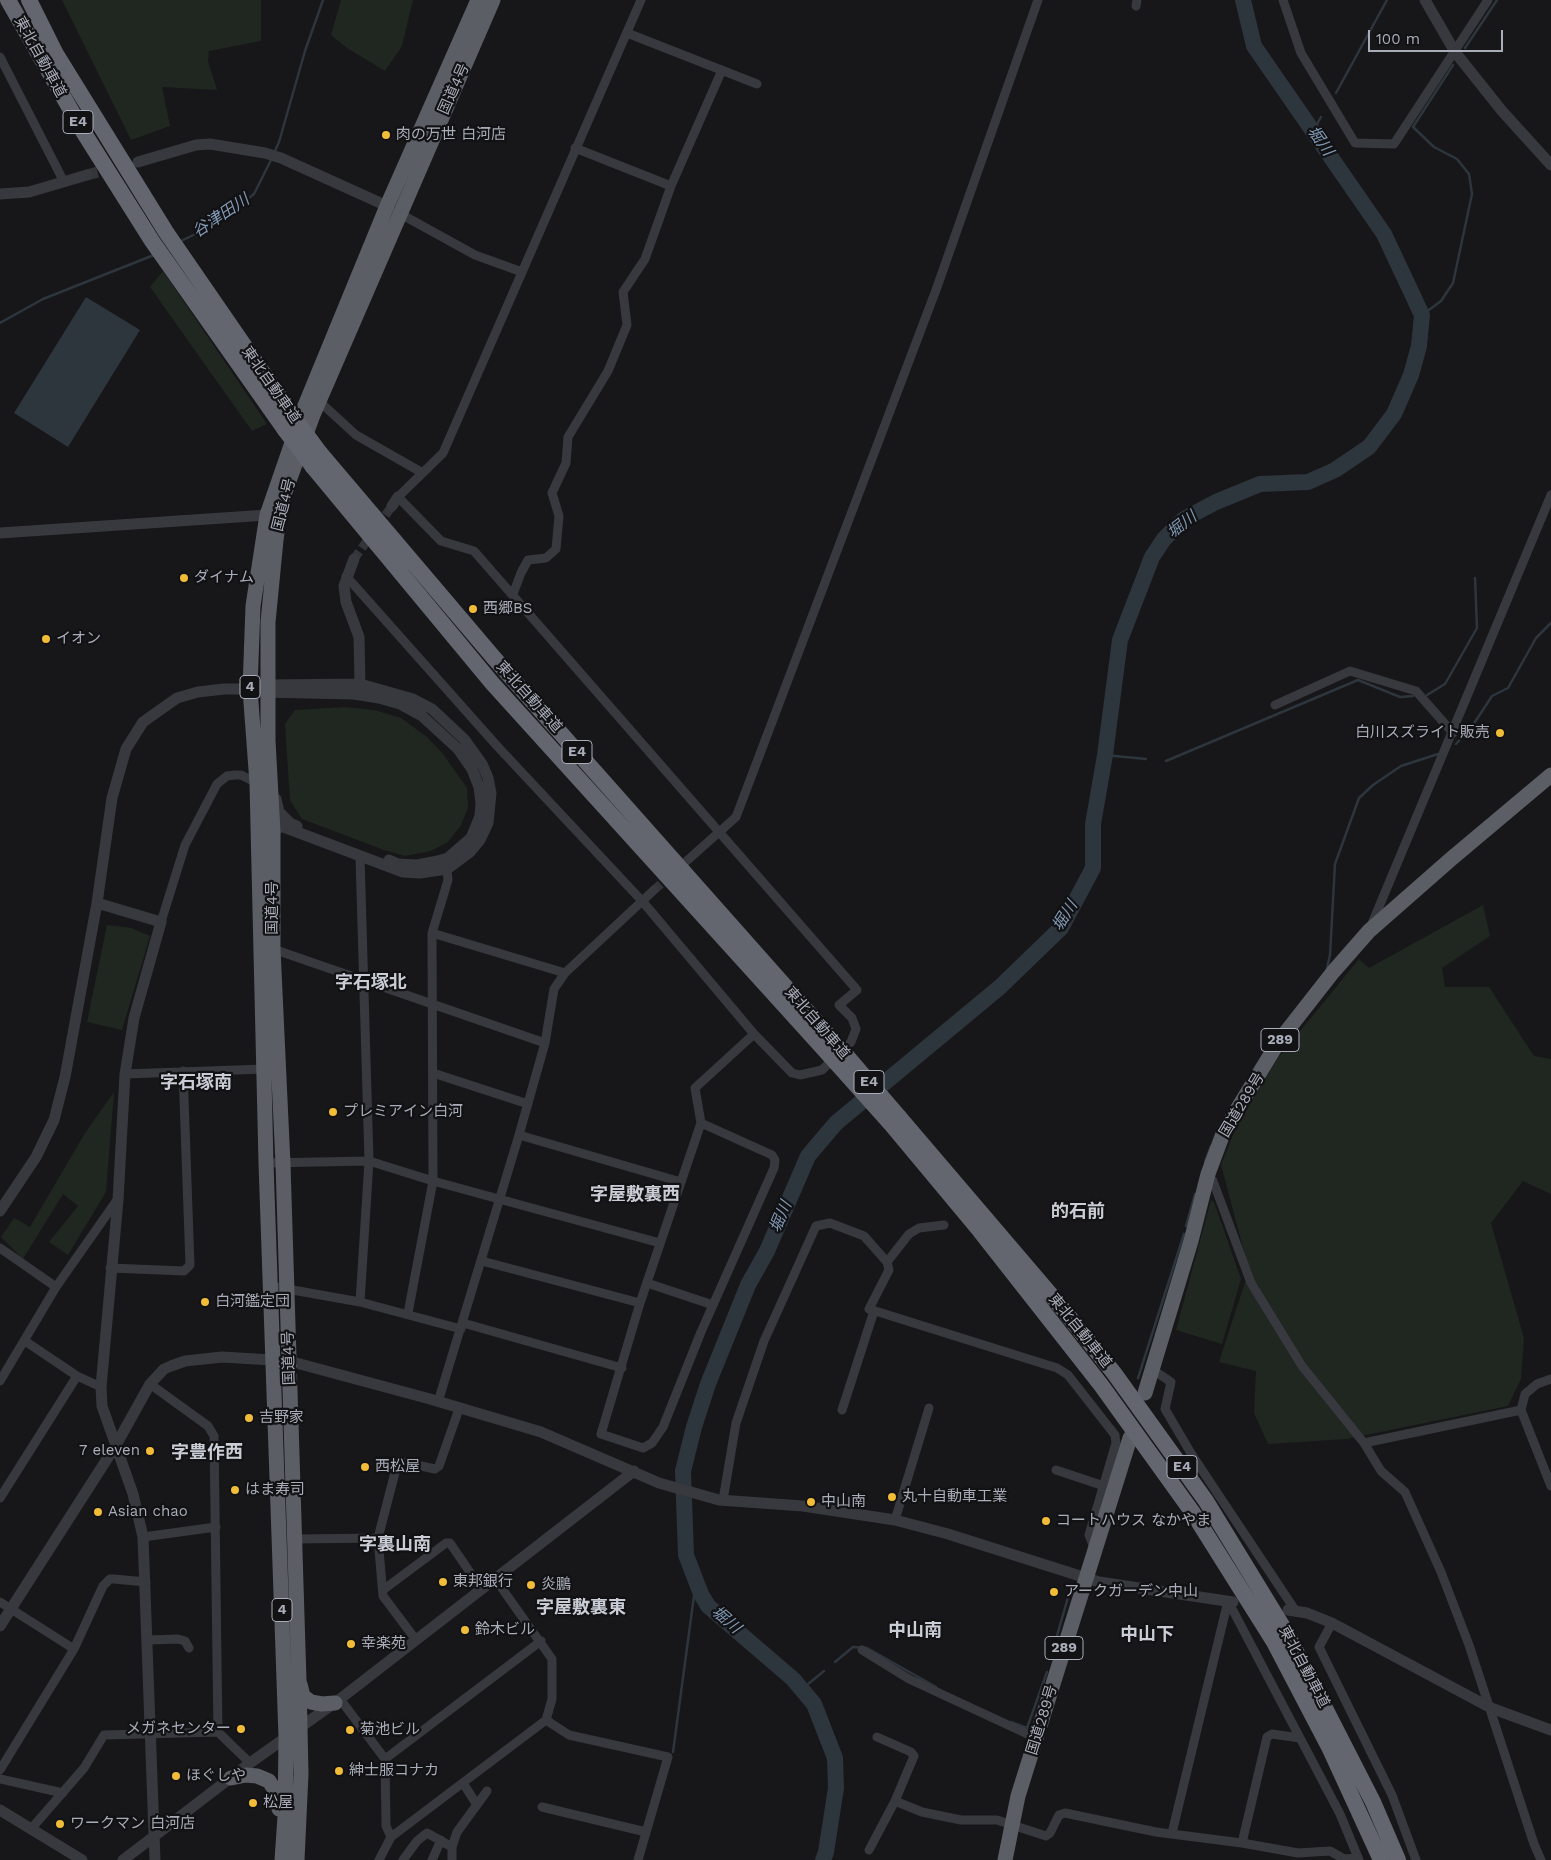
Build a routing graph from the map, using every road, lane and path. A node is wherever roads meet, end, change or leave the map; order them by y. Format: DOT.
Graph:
graph roads {
  1 [pos="8,0"];
  2 [pos="29,0"];
  3 [pos="478,0"];
  4 [pos="493,0"];
  5 [pos="641,0"];
  6 [pos="1038,0"];
  7 [pos="1283,0"];
  8 [pos="1425,0"];
  9 [pos="1488,0"];
  10 [pos="627,33"];
  11 [pos="1455,52"];
  12 [pos="0,57"];
  13 [pos="722,70"];
  14 [pos="757,84"];
  15 [pos="575,148"];
  16 [pos="138,162"];
  17 [pos="1551,165"];
  18 [pos="87,175"];
  19 [pos="64,182"];
  20 [pos="670,186"];
  21 [pos="0,194"];
  22 [pos="394,210"];
  23 [pos="159,236"];
  24 [pos="522,272"];
  25 [pos="320,402"];
  26 [pos="421,472"];
  27 [pos="1551,495"];
  28 [pos="267,514"];
  29 [pos="0,533"];
  30 [pos="354,559"];
  31 [pos="346,576"];
  32 [pos="513,594"];
  33 [pos="360,684"];
  34 [pos="250,689"];
  35 [pos="268,690"];
  36 [pos="1275,705"];
  37 [pos="1452,733"];
  38 [pos="268,741"];
  39 [pos="1551,775"];
  40 [pos="257,783"];
  41 [pos="272,832"];
  42 [pos="719,832"];
  43 [pos="360,857"];
  44 [pos="690,858"];
  45 [pos="447,869"];
  46 [pos="654,890"];
  47 [pos="97,902"];
  48 [pos="643,902"];
  49 [pos="161,922"];
  50 [pos="1370,931"];
  51 [pos="432,933"];
  52 [pos="273,949"];
  53 [pos="565,973"];
  54 [pos="363,979"];
  55 [pos="433,1005"];
  56 [pos="754,1034"];
  57 [pos="545,1043"];
  58 [pos="264,1069"];
  59 [pos="183,1071"];
  60 [pos="433,1073"];
  61 [pos="125,1074"];
  62 [pos="528,1104"];
  63 [pos="895,1120"];
  64 [pos="701,1123"];
  65 [pos="519,1135"];
  66 [pos="369,1161"];
  67 [pos="266,1162"];
  68 [pos="283,1164"];
  69 [pos="1208,1174"];
  70 [pos="433,1181"];
  71 [pos="681,1182"];
  72 [pos="500,1198"];
  73 [pos="118,1200"];
  74 [pos="0,1211"];
  75 [pos="944,1224"];
  76 [pos="660,1243"];
  77 [pos="0,1248"];
  78 [pos="482,1261"];
  79 [pos="887,1262"];
  80 [pos="110,1268"];
  81 [pos="647,1283"];
  82 [pos="270,1286"];
  83 [pos="56,1287"];
  84 [pos="288,1287"];
  85 [pos="360,1302"];
  86 [pos="640,1304"];
  87 [pos="713,1305"];
  88 [pos="874,1311"];
  89 [pos="408,1313"];
  90 [pos="462,1326"];
  91 [pos="25,1341"];
  92 [pos="282,1361"];
  93 [pos="622,1368"];
  94 [pos="1153,1370"];
  95 [pos="77,1376"];
  96 [pos="1551,1378"];
  97 [pos="0,1381"];
  98 [pos="150,1384"];
  99 [pos="101,1387"];
  100 [pos="1145,1393"];
  101 [pos="438,1402"];
  102 [pos="930,1408"];
  103 [pos="459,1409"];
  104 [pos="842,1410"];
  105 [pos="1521,1410"];
  106 [pos="1130,1438"];
  107 [pos="1364,1444"];
  108 [pos="116,1445"];
  109 [pos="1056,1470"];
  110 [pos="634,1471"];
  111 [pos="1104,1486"];
  112 [pos="1551,1486"];
  113 [pos="0,1498"];
  114 [pos="721,1500"];
  115 [pos="895,1520"];
  116 [pos="216,1527"];
  117 [pos="144,1537"];
  118 [pos="378,1538"];
  119 [pos="295,1539"];
  120 [pos="1094,1547"];
  121 [pos="1086,1578"];
  122 [pos="496,1580"];
  123 [pos="146,1582"];
  124 [pos="383,1590"];
  125 [pos="482,1590"];
  126 [pos="1230,1601"];
  127 [pos="0,1602"];
  128 [pos="11,1609"];
  129 [pos="1291,1610"];
  130 [pos="1332,1623"];
  131 [pos="0,1626"];
  132 [pos="148,1640"];
  133 [pos="416,1640"];
  134 [pos="540,1641"];
  135 [pos="74,1648"];
  136 [pos="189,1648"];
  137 [pos="862,1650"];
  138 [pos="299,1680"];
  139 [pos="337,1701"];
  140 [pos="1491,1708"];
  141 [pos="546,1720"];
  142 [pos="300,1727"];
  143 [pos="1551,1730"];
  144 [pos="218,1732"];
  145 [pos="150,1733"];
  146 [pos="877,1737"];
  147 [pos="286,1738"];
  148 [pos="1036,1738"];
  149 [pos="1300,1738"];
  150 [pos="385,1759"];
  151 [pos="250,1763"];
  152 [pos="0,1770"];
  153 [pos="231,1778"];
  154 [pos="0,1779"];
  155 [pos="463,1783"];
  156 [pos="487,1791"];
  157 [pos="63,1793"];
  158 [pos="895,1801"];
  159 [pos="477,1805"];
  160 [pos="542,1807"];
  161 [pos="0,1810"];
  162 [pos="1012,1823"];
  163 [pos="31,1829"];
  164 [pos="646,1832"];
  165 [pos="1172,1833"];
  166 [pos="391,1837"];
  167 [pos="154,1838"];
  168 [pos="440,1840"];
  169 [pos="1242,1843"];
  170 [pos="452,1847"];
  171 [pos="869,1850"];
  172 [pos="1359,1859"];
  173 [pos="82,1860"];
  174 [pos="123,1860"];
  175 [pos="155,1860"];
  176 [pos="281,1860"];
  177 [pos="297,1860"];
  178 [pos="379,1860"];
  179 [pos="403,1860"];
  180 [pos="432,1860"];
  181 [pos="452,1860"];
  182 [pos="638,1860"];
  183 [pos="1005,1860"];
  184 [pos="1381,1860"];
  185 [pos="1398,1860"];
  186 [pos="1416,1860"];
  187 [pos="1541,1860"];
  1 -- 23 [label="highway, 東北自動車道 / E4"];
  2 -- 23 [label="highway, 東北自動車道 / E4"];
  3 -- 22 [label="highway, 国道4号 / 4"];
  4 -- 22 [label="highway, 国道4号 / 4"];
  5 -- 10 [label="street"];
  6 -- 42 [label="street"];
  7 -- 11 [label="street"];
  8 -- 11 [label="street"];
  9 -- 11 [label="street"];
  10 -- 13 [label="street"];
  10 -- 15 [label="street"];
  11 -- 17 [label="street"];
  12 -- 19 [label="street"];
  13 -- 14 [label="street"];
  13 -- 20 [label="street"];
  15 -- 20 [label="street"];
  15 -- 24 [label="street"];
  16 -- 22 [label="street"];
  18 -- 19 [label="street"];
  19 -- 21 [label="street"];
  20 -- 32 [label="street"];
  22 -- 24 [label="street"];
  22 -- 25 [label="highway, 国道4号 / 4"];
  22 -- 28 [label="highway, 国道4号 / 4"];
  23 -- 63 [label="highway, 東北自動車道 / E4, bridge"];
  24 -- 26 [label="street"];
  25 -- 26 [label="street"];
  25 -- 35 [label="highway, 国道4号 / 4"];
  26 -- 32 [label="street"];
  27 -- 37 [label="street"];
  28 -- 29 [label="street"];
  28 -- 34 [label="highway, 国道4号 / 4"];
  30 -- 31 [label="street"];
  31 -- 33 [label="street"];
  31 -- 48 [label="street"];
  32 -- 42 [label="street"];
  33 -- 35 [label="street"];
  33 -- 45 [label="street"];
  34 -- 35 [label="street"];
  34 -- 40 [label="highway, 国道4号 / 4"];
  34 -- 47 [label="street"];
  35 -- 38 [label="highway, 国道4号 / 4"];
  35 -- 38 [label="street"];
  36 -- 37 [label="street"];
  37 -- 50 [label="street"];
  38 -- 41 [label="highway, 国道4号 / 4"];
  39 -- 50 [label="highway, 国道289号 / 289"];
  40 -- 49 [label="street"];
  40 -- 58 [label="highway, 国道4号 / 4"];
  41 -- 43 [label="street"];
  41 -- 52 [label="highway, 国道4号 / 4"];
  42 -- 44 [label="street"];
  42 -- 56 [label="street"];
  43 -- 45 [label="street"];
  43 -- 54 [label="street"];
  45 -- 51 [label="street"];
  46 -- 48 [label="street"];
  47 -- 49 [label="street"];
  47 -- 74 [label="street"];
  48 -- 53 [label="street"];
  48 -- 56 [label="street"];
  49 -- 61 [label="street"];
  50 -- 69 [label="highway, 国道289号 / 289"];
  51 -- 53 [label="street"];
  51 -- 55 [label="street"];
  52 -- 54 [label="street"];
  52 -- 68 [label="highway, 国道4号 / 4"];
  53 -- 57 [label="street"];
  54 -- 55 [label="street"];
  54 -- 66 [label="street"];
  55 -- 57 [label="street"];
  55 -- 60 [label="street"];
  56 -- 64 [label="street"];
  57 -- 62 [label="street"];
  58 -- 59 [label="street"];
  58 -- 67 [label="highway, 国道4号 / 4"];
  59 -- 61 [label="street"];
  59 -- 80 [label="street"];
  60 -- 62 [label="street"];
  60 -- 70 [label="street"];
  61 -- 73 [label="street"];
  62 -- 65 [label="street"];
  63 -- 184 [label="highway, 東北自動車道 / E4"];
  63 -- 185 [label="highway, 東北自動車道 / E4"];
  64 -- 71 [label="street"];
  64 -- 87 [label="street"];
  65 -- 71 [label="street"];
  65 -- 72 [label="street"];
  66 -- 68 [label="street"];
  66 -- 70 [label="street"];
  66 -- 85 [label="street"];
  67 -- 68 [label="street"];
  67 -- 82 [label="highway, 国道4号 / 4"];
  68 -- 84 [label="highway, 国道4号 / 4"];
  69 -- 94 [label="highway, 国道289号 / 289"];
  69 -- 107 [label="street"];
  70 -- 72 [label="street"];
  70 -- 89 [label="street"];
  71 -- 76 [label="street"];
  72 -- 76 [label="street"];
  72 -- 78 [label="street"];
  73 -- 80 [label="street"];
  73 -- 83 [label="street"];
  75 -- 79 [label="street"];
  76 -- 81 [label="street"];
  77 -- 83 [label="street"];
  78 -- 86 [label="street"];
  78 -- 90 [label="street"];
  79 -- 88 [label="street"];
  79 -- 114 [label="street"];
  80 -- 99 [label="street"];
  81 -- 86 [label="street"];
  81 -- 87 [label="street"];
  82 -- 84 [label="street"];
  82 -- 92 [label="highway, 国道4号 / 4"];
  83 -- 91 [label="street"];
  84 -- 85 [label="street"];
  84 -- 92 [label="highway, 国道4号 / 4"];
  85 -- 89 [label="street"];
  86 -- 93 [label="street"];
  87 -- 93 [label="street"];
  88 -- 104 [label="street"];
  88 -- 111 [label="street"];
  89 -- 90 [label="street"];
  90 -- 93 [label="street"];
  90 -- 101 [label="street"];
  91 -- 95 [label="street"];
  91 -- 97 [label="street"];
  92 -- 98 [label="street"];
  92 -- 101 [label="street"];
  92 -- 119 [label="highway, 国道4号 / 4"];
  92 -- 147 [label="highway, 国道4号 / 4"];
  94 -- 100 [label="highway, 国道289号 / 289"];
  94 -- 129 [label="street"];
  95 -- 99 [label="street"];
  95 -- 113 [label="street"];
  96 -- 105 [label="street"];
  98 -- 108 [label="street"];
  98 -- 116 [label="street"];
  99 -- 108 [label="street"];
  101 -- 103 [label="street"];
  102 -- 115 [label="street"];
  103 -- 110 [label="street"];
  103 -- 118 [label="street"];
  105 -- 107 [label="street"];
  105 -- 112 [label="street"];
  106 -- 120 [label="highway, 国道289号 / 289"];
  107 -- 140 [label="street"];
  108 -- 117 [label="street"];
  108 -- 128 [label="street"];
  109 -- 111 [label="street"];
  110 -- 114 [label="street"];
  110 -- 122 [label="street"];
  111 -- 120 [label="street"];
  114 -- 115 [label="street"];
  115 -- 121 [label="street"];
  116 -- 117 [label="street"];
  116 -- 144 [label="street"];
  117 -- 123 [label="street"];
  118 -- 119 [label="street"];
  118 -- 124 [label="street"];
  119 -- 138 [label="highway, 国道4号 / 4"];
  120 -- 121 [label="highway, 国道289号 / 289"];
  121 -- 126 [label="street"];
  121 -- 148 [label="highway, 国道289号 / 289"];
  122 -- 125 [label="street"];
  122 -- 134 [label="street"];
  123 -- 132 [label="street"];
  123 -- 135 [label="street"];
  124 -- 125 [label="street"];
  124 -- 133 [label="street"];
  125 -- 133 [label="street"];
  126 -- 149 [label="street"];
  126 -- 165 [label="street"];
  127 -- 128 [label="street"];
  128 -- 131 [label="street"];
  128 -- 135 [label="street"];
  129 -- 130 [label="street"];
  130 -- 140 [label="street"];
  130 -- 186 [label="street"];
  132 -- 136 [label="street"];
  132 -- 145 [label="street"];
  133 -- 139 [label="street"];
  134 -- 141 [label="street"];
  134 -- 150 [label="street"];
  135 -- 152 [label="street"];
  137 -- 148 [label="street"];
  138 -- 139 [label="highway"];
  138 -- 142 [label="highway, 国道4号 / 4"];
  139 -- 142 [label="street"];
  139 -- 150 [label="street"];
  140 -- 143 [label="street"];
  140 -- 187 [label="street"];
  141 -- 155 [label="street"];
  141 -- 164 [label="street"];
  142 -- 147 [label="street"];
  142 -- 177 [label="highway, 国道4号 / 4"];
  144 -- 145 [label="street"];
  144 -- 151 [label="street"];
  145 -- 157 [label="street"];
  145 -- 167 [label="street"];
  146 -- 158 [label="street"];
  147 -- 151 [label="street"];
  147 -- 176 [label="highway, 国道4号 / 4"];
  148 -- 162 [label="highway, 国道289号 / 289"];
  149 -- 169 [label="street"];
  149 -- 172 [label="street"];
  150 -- 166 [label="street"];
  151 -- 153 [label="street"];
  153 -- 167 [label="street"];
  153 -- 176 [label="highway"];
  154 -- 157 [label="street"];
  155 -- 159 [label="street"];
  155 -- 166 [label="street"];
  156 -- 159 [label="street"];
  157 -- 163 [label="street"];
  158 -- 162 [label="street"];
  158 -- 171 [label="street"];
  159 -- 170 [label="street"];
  160 -- 164 [label="street"];
  161 -- 163 [label="street"];
  162 -- 165 [label="street"];
  162 -- 183 [label="highway, 国道289号 / 289"];
  163 -- 173 [label="street"];
  164 -- 182 [label="street"];
  165 -- 169 [label="street"];
  166 -- 178 [label="street"];
  167 -- 174 [label="street"];
  167 -- 175 [label="street"];
  168 -- 170 [label="street"];
  168 -- 179 [label="street"];
  168 -- 180 [label="street"];
  169 -- 172 [label="street"];
  170 -- 181 [label="street"];
}
